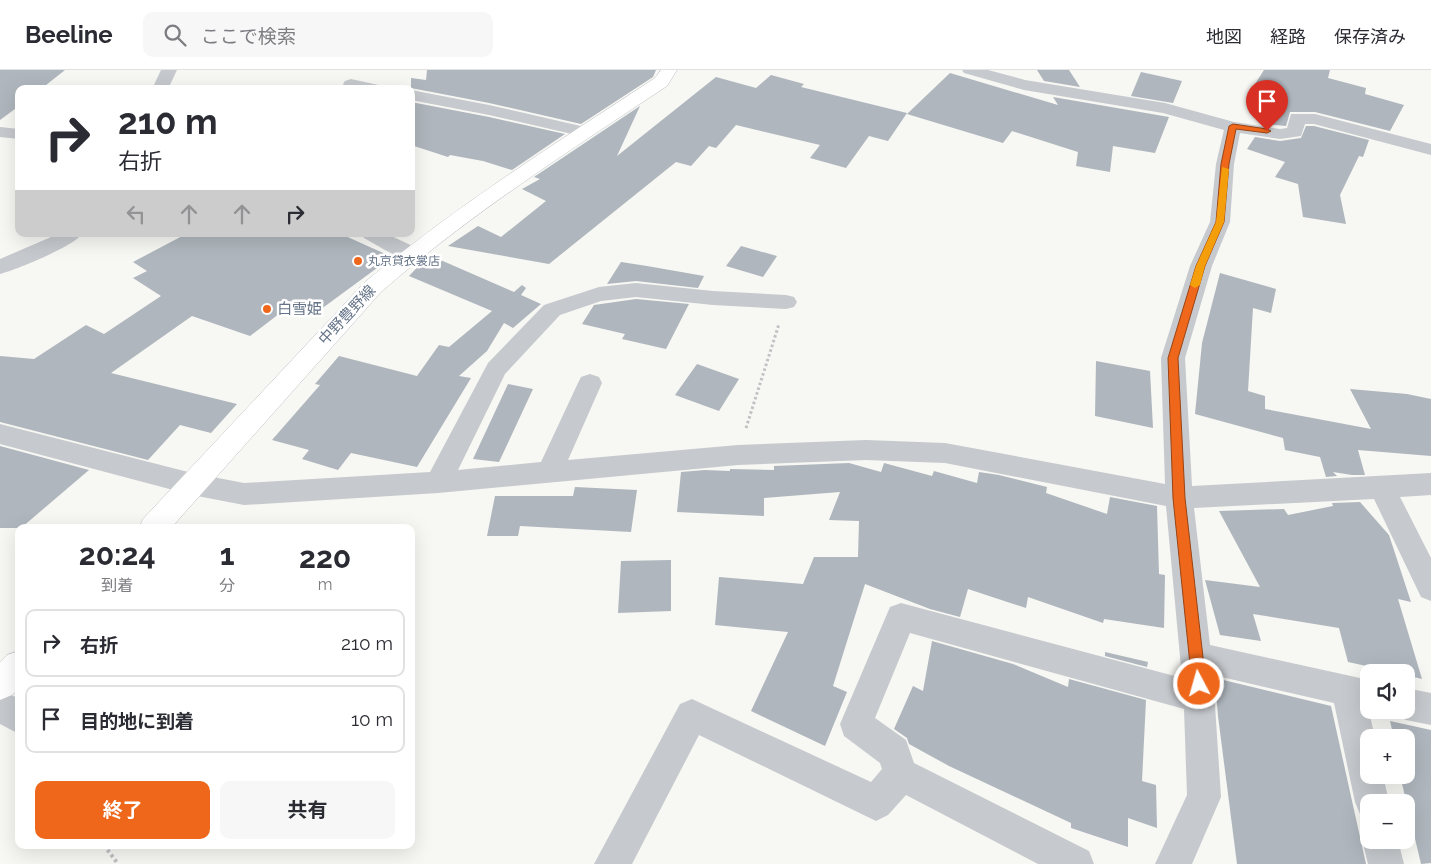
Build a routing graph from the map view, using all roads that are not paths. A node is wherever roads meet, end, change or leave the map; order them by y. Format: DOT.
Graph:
graph roads {
  1 [pos="169,70"];
  2 [pos="670,70"];
  3 [pos="970,70"];
  4 [pos="1012,70"];
  5 [pos="995,78"];
  6 [pos="351,84"];
  7 [pos="162,85"];
  8 [pos="356,85"];
  9 [pos="415,96"];
  10 [pos="1233,126"];
  11 [pos="0,132"];
  12 [pos="585,132"];
  13 [pos="15,134"];
  14 [pos="1431,150"];
  15 [pos="67,237"];
  16 [pos="377,237"];
  17 [pos="410,253"];
  18 [pos="0,267"];
  19 [pos="786,302"];
  20 [pos="590,383"];
  21 [pos="0,434"];
  22 [pos="550,472"];
  23 [pos="438,482"];
  24 [pos="192,484"];
  25 [pos="1431,484"];
  26 [pos="1382,488"];
  27 [pos="1179,498"];
  28 [pos="157,524"];
  29 [pos="1431,588"];
  30 [pos="1196,656"];
  31 [pos="15,670"];
  32 [pos="0,684"];
  33 [pos="1358,694"];
  34 [pos="1200,698"];
  35 [pos="0,705"];
  36 [pos="1415,706"];
  37 [pos="1431,709"];
  38 [pos="15,715"];
  39 [pos="901,774"];
  40 [pos="1371,794"];
  41 [pos="1382,849"];
  42 [pos="612,864"];
  43 [pos="1076,864"];
  44 [pos="1173,864"];
  45 [pos="1386,864"];
  1 -- 7 [label="street"];
  2 -- 12 [label="main road, 中野豊野線"];
  3 -- 5 [label="street"];
  4 -- 5 [label="street"];
  5 -- 10 [label="street"];
  6 -- 8 [label="street"];
  9 -- 12 [label="street"];
  10 -- 14 [label="street"];
  10 -- 27 [label="street"];
  11 -- 13 [label="street"];
  12 -- 17 [label="main road, 中野豊野線"];
  15 -- 18 [label="street"];
  16 -- 17 [label="street"];
  17 -- 24 [label="main road, 中野豊野線"];
  19 -- 23 [label="street"];
  20 -- 22 [label="street"];
  21 -- 24 [label="street"];
  22 -- 23 [label="street"];
  22 -- 27 [label="street"];
  23 -- 24 [label="street"];
  24 -- 28 [label="main road, 中野豊野線"];
  25 -- 26 [label="street"];
  26 -- 27 [label="street"];
  26 -- 29 [label="street"];
  27 -- 30 [label="street"];
  30 -- 33 [label="street"];
  30 -- 34 [label="street"];
  31 -- 32 [label="main road"];
  33 -- 40 [label="street"];
  34 -- 39 [label="street"];
  34 -- 44 [label="street"];
  35 -- 38 [label="street"];
  36 -- 37 [label="street"];
  39 -- 42 [label="street"];
  39 -- 43 [label="street"];
  41 -- 45 [label="street"];
}
